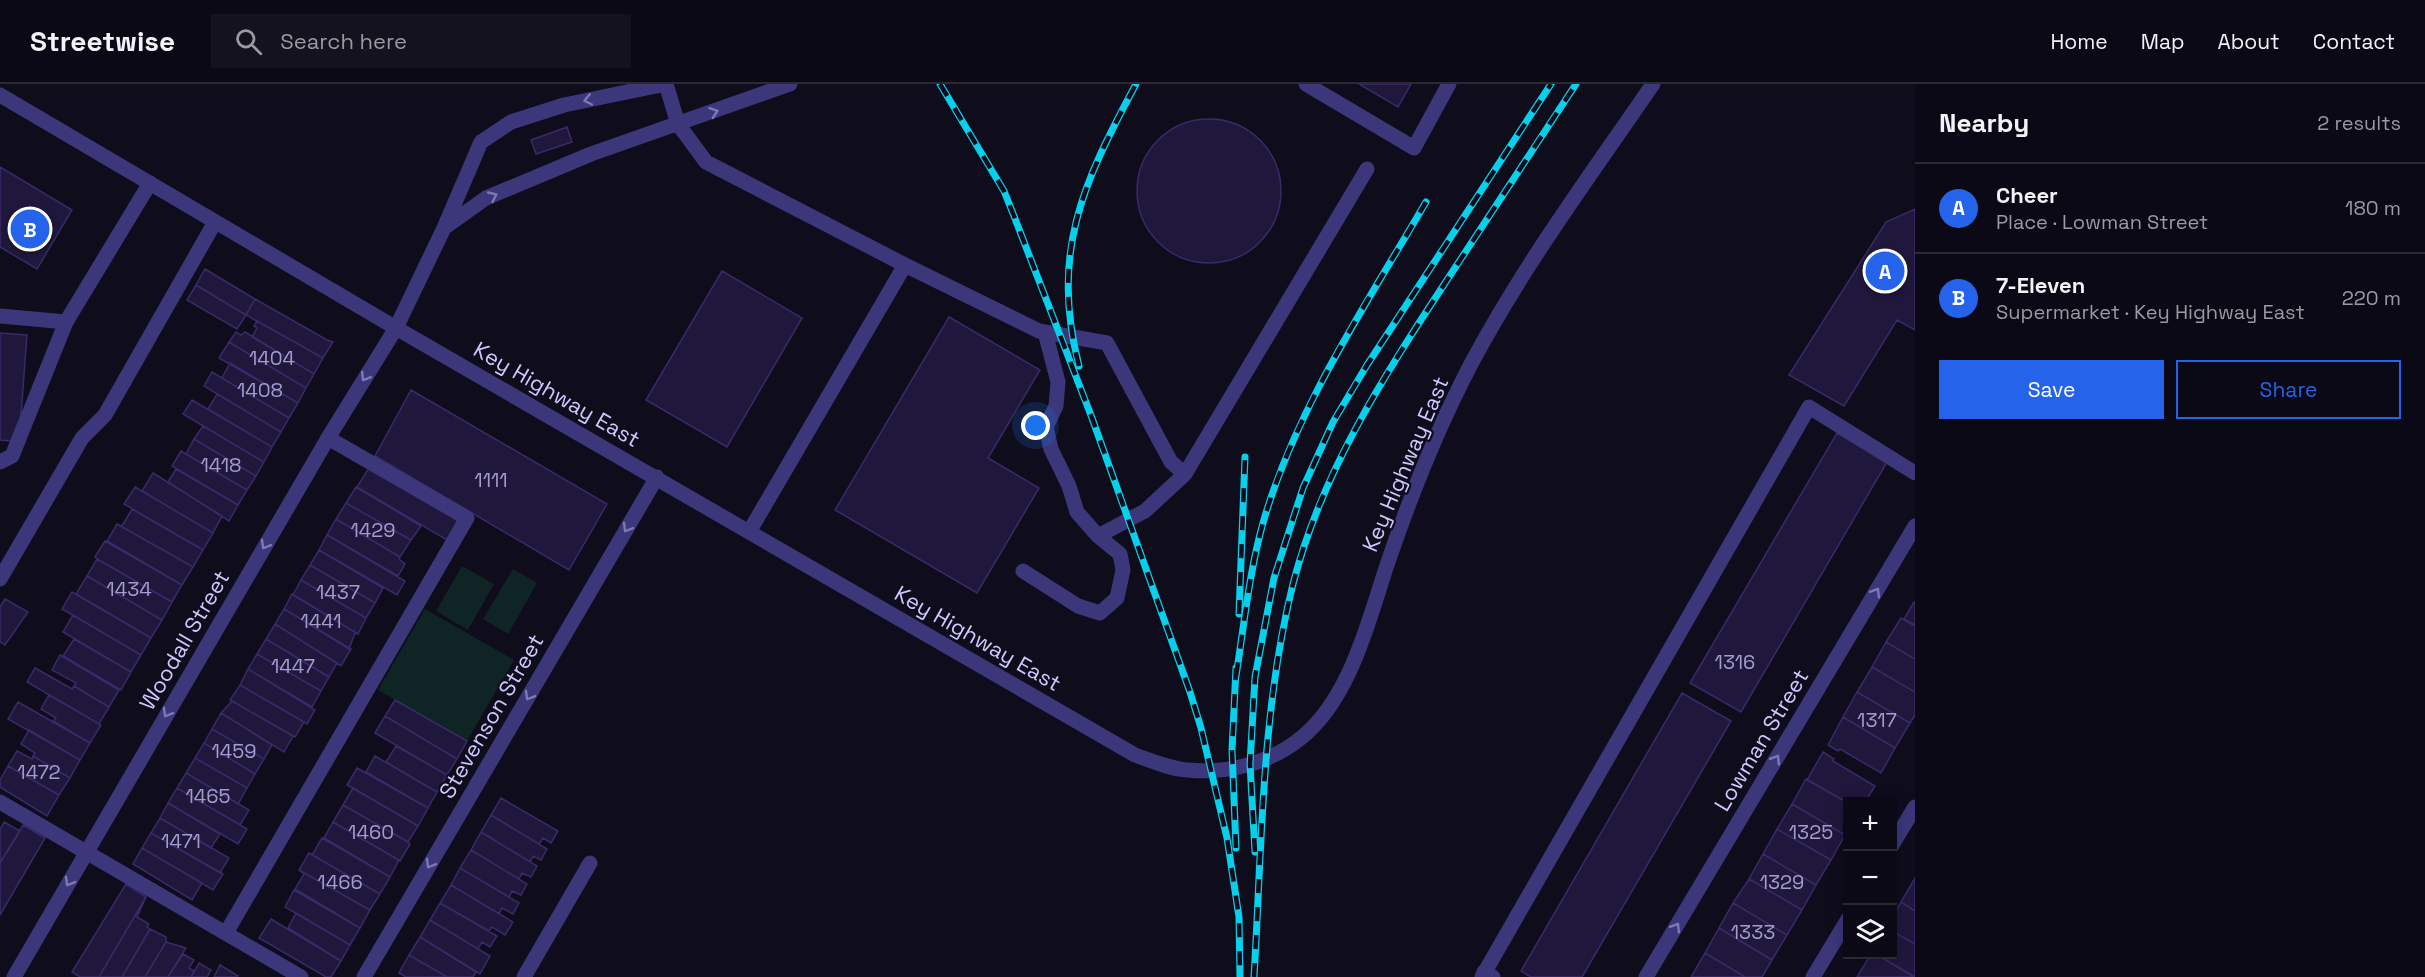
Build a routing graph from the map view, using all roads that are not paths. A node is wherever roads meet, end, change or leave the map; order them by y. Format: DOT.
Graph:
graph roads {
  1 [pos="666,84"];
  2 [pos="790,84"];
  3 [pos="1306,84"];
  4 [pos="1449,84"];
  5 [pos="1653,84"];
  6 [pos="0,96"];
  7 [pos="678,124"];
  8 [pos="1366,169"];
  9 [pos="150,183"];
  10 [pos="215,222"];
  11 [pos="444,228"];
  12 [pos="905,265"];
  13 [pos="0,316"];
  14 [pos="66,322"];
  15 [pos="396,328"];
  16 [pos="1045,332"];
  17 [pos="328,438"];
  18 [pos="6,459"];
  19 [pos="1915,473"];
  20 [pos="1185,474"];
  21 [pos="0,476"];
  22 [pos="657,477"];
  23 [pos="1915,526"];
  24 [pos="749,532"];
  25 [pos="1098,536"];
  26 [pos="1023,572"];
  27 [pos="0,579"];
  28 [pos="0,802"];
  29 [pos="1915,807"];
  30 [pos="1897,837"];
  31 [pos="86,853"];
  32 [pos="590,863"];
  33 [pos="1843,927"];
  34 [pos="226,933"];
  35 [pos="1486,975"];
  36 [pos="14,977"];
  37 [pos="301,977"];
  38 [pos="364,977"];
  39 [pos="524,977"];
  40 [pos="1646,977"];
  41 [pos="1813,977"];
  1 -- 7 [label="street"];
  1 -- 11 [label="street, Woodall Street, one-way"];
  7 -- 2 [label="street, one-way"];
  3 -- 4 [label="street"];
  5 -- 24 [label="street, Key Highway East"];
  6 -- 9 [label="street, Key Highway East"];
  11 -- 7 [label="street, one-way"];
  7 -- 12 [label="street"];
  8 -- 20 [label="street"];
  9 -- 10 [label="street, Key Highway East"];
  9 -- 14 [label="street"];
  10 -- 15 [label="street, Key Highway East"];
  10 -- 27 [label="street"];
  11 -- 15 [label="street, Woodall Street"];
  12 -- 16 [label="street"];
  12 -- 24 [label="street"];
  13 -- 14 [label="street"];
  14 -- 18 [label="street"];
  15 -- 17 [label="street, Woodall Street, one-way"];
  15 -- 22 [label="street, Key Highway East"];
  16 -- 20 [label="street"];
  16 -- 25 [label="street"];
  17 -- 31 [label="street, Woodall Street, one-way"];
  17 -- 34 [label="street"];
  18 -- 21 [label="street"];
  19 -- 35 [label="street"];
  20 -- 25 [label="street"];
  22 -- 24 [label="street, Key Highway East"];
  22 -- 38 [label="street, Stevenson Street, one-way"];
  40 -- 23 [label="street, Lowman Street, one-way"];
  25 -- 26 [label="street"];
  28 -- 31 [label="street"];
  29 -- 30 [label="street"];
  31 -- 34 [label="street"];
  31 -- 36 [label="street, Woodall Street, one-way"];
  32 -- 39 [label="street"];
  33 -- 41 [label="street"];
  34 -- 37 [label="street"];
}
